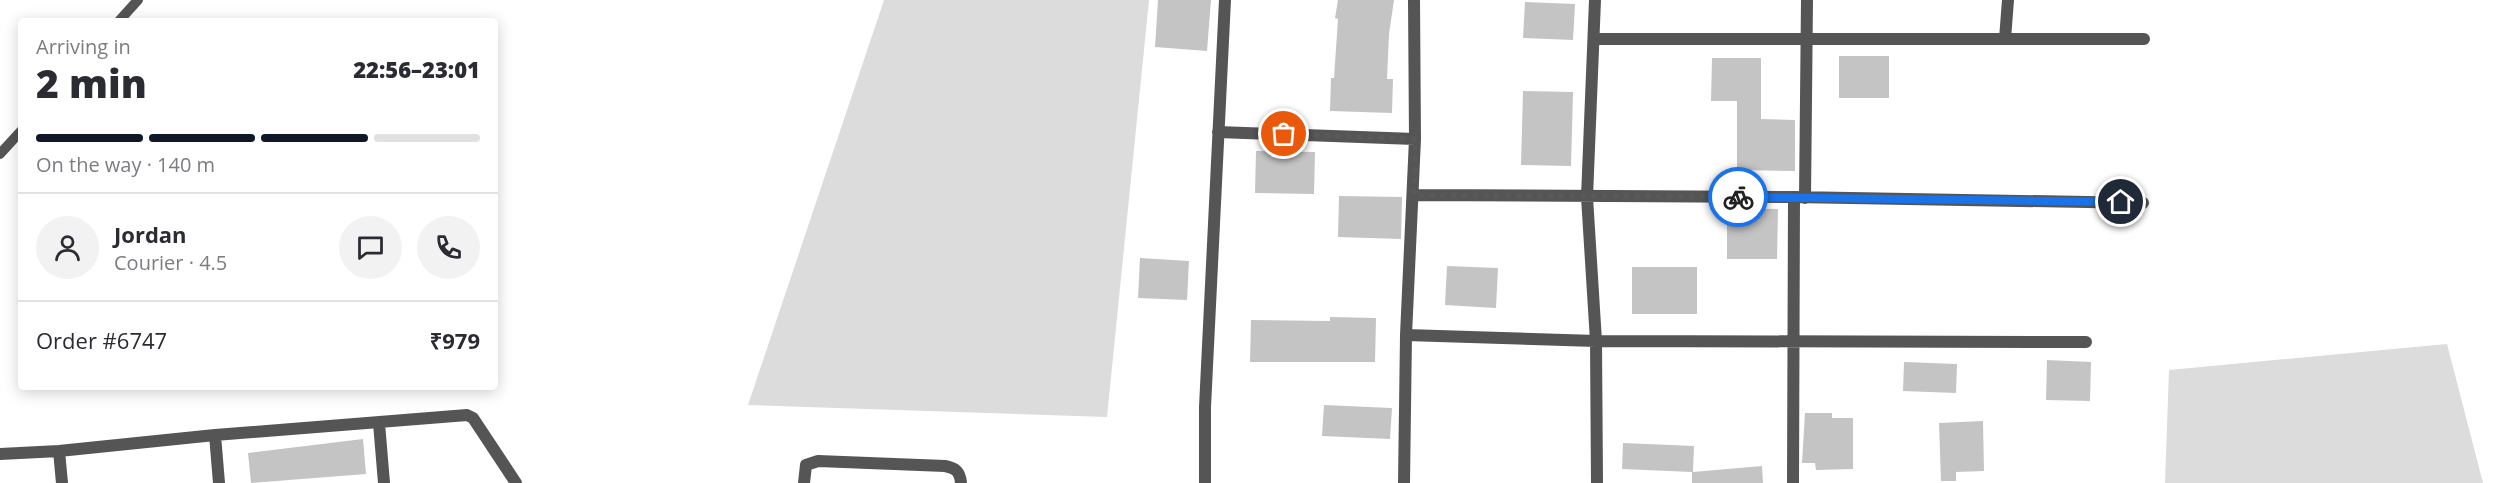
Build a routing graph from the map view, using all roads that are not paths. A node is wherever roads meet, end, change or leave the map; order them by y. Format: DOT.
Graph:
graph roads {
  1 [pos="138,0"];
  2 [pos="1225,0"];
  3 [pos="1414,0"];
  4 [pos="1595,0"];
  5 [pos="1808,0"];
  6 [pos="2008,0"];
  7 [pos="122,18"];
  8 [pos="1805,38"];
  9 [pos="1594,39"];
  10 [pos="2005,39"];
  11 [pos="2144,39"];
  12 [pos="1218,132"];
  13 [pos="18,133"];
  14 [pos="1415,139"];
  15 [pos="0,154"];
  16 [pos="1414,195"];
  17 [pos="1587,197"];
  18 [pos="1799,197"];
  19 [pos="2143,203"];
  20 [pos="1406,335"];
  21 [pos="1596,341"];
  22 [pos="1793,342"];
  23 [pos="2086,342"];
  24 [pos="379,423"];
  25 [pos="215,435"];
  26 [pos="59,451"];
  27 [pos="0,454"];
  28 [pos="62,483"];
  29 [pos="219,483"];
  30 [pos="384,483"];
  31 [pos="516,483"];
  32 [pos="804,483"];
  33 [pos="960,483"];
  34 [pos="1205,483"];
  35 [pos="1404,483"];
  36 [pos="1597,483"];
  37 [pos="1793,483"];
  1 -- 7 [label="lane"];
  2 -- 12 [label="street"];
  3 -- 14 [label="street"];
  4 -- 9 [label="street"];
  5 -- 8 [label="street"];
  6 -- 10 [label="street"];
  8 -- 9 [label="street"];
  8 -- 10 [label="street"];
  8 -- 18 [label="street"];
  9 -- 17 [label="street"];
  10 -- 11 [label="street"];
  12 -- 14 [label="street"];
  12 -- 34 [label="street"];
  13 -- 15 [label="lane"];
  14 -- 16 [label="street"];
  16 -- 17 [label="street"];
  16 -- 20 [label="street"];
  17 -- 18 [label="street"];
  17 -- 21 [label="street"];
  18 -- 19 [label="street"];
  18 -- 22 [label="street"];
  20 -- 21 [label="street"];
  20 -- 35 [label="street"];
  21 -- 22 [label="street"];
  21 -- 36 [label="street"];
  22 -- 23 [label="street"];
  22 -- 37 [label="street"];
  24 -- 25 [label="street"];
  24 -- 30 [label="street"];
  24 -- 31 [label="street"];
  25 -- 26 [label="street"];
  25 -- 29 [label="street"];
  26 -- 27 [label="street"];
  26 -- 28 [label="street"];
  32 -- 33 [label="street"];
}
